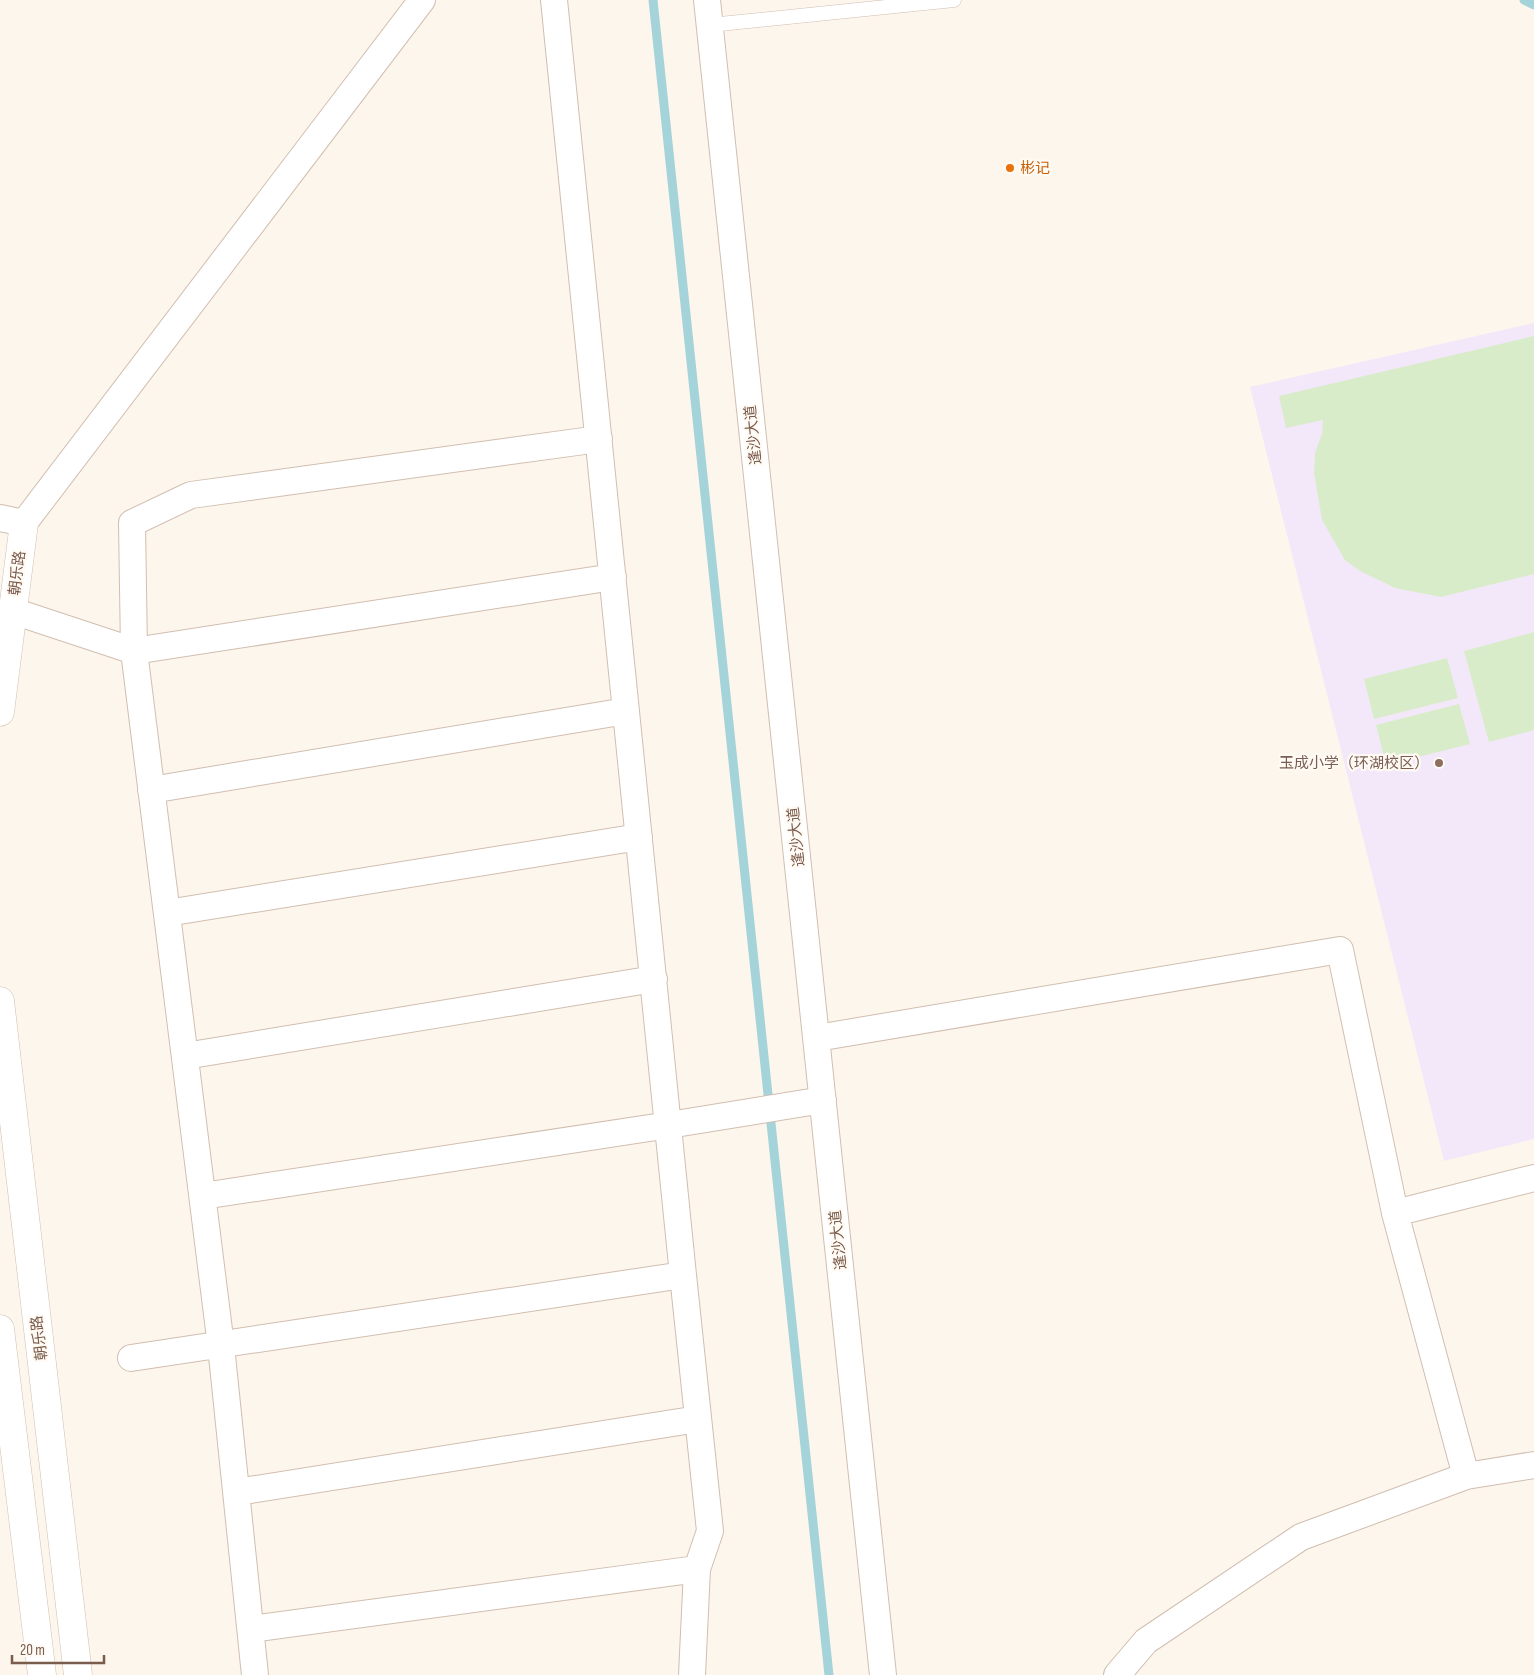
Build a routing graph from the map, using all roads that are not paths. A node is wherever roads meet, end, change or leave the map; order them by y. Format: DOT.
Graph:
graph roads {
  1 [pos="422,0"];
  2 [pos="554,0"];
  3 [pos="954,0"];
  4 [pos="709,12"];
  5 [pos="599,439"];
  6 [pos="12,520"];
  7 [pos="613,577"];
  8 [pos="13,610"];
  9 [pos="134,651"];
  10 [pos="626,710"];
  11 [pos="0,712"];
  12 [pos="151,790"];
  13 [pos="639,837"];
  14 [pos="167,913"];
  15 [pos="654,979"];
  16 [pos="0,1001"];
  17 [pos="816,1038"];
  18 [pos="185,1056"];
  19 [pos="823,1100"];
  20 [pos="669,1125"];
  21 [pos="1534,1178"];
  22 [pos="202,1196"];
  23 [pos="1395,1213"];
  24 [pos="683,1275"];
  25 [pos="0,1329"];
  26 [pos="221,1346"];
  27 [pos="131,1358"];
  28 [pos="698,1419"];
  29 [pos="1534,1465"];
  30 [pos="1466,1476"];
  31 [pos="237,1492"];
  32 [pos="697,1569"];
  33 [pos="251,1629"];
  34 [pos="42,1675"];
  35 [pos="78,1675"];
  36 [pos="255,1675"];
  37 [pos="692,1675"];
  38 [pos="883,1675"];
  39 [pos="1117,1675"];
  1 -- 6 [label="street"];
  2 -- 5 [label="street"];
  3 -- 4 [label="lane"];
  4 -- 17 [label="street, 逢沙大道"];
  5 -- 7 [label="street"];
  5 -- 9 [label="street"];
  6 -- 8 [label="street, 朝乐路"];
  7 -- 9 [label="street"];
  7 -- 10 [label="street"];
  8 -- 9 [label="street"];
  8 -- 11 [label="street, 朝乐路"];
  9 -- 12 [label="street"];
  10 -- 12 [label="street"];
  10 -- 13 [label="street"];
  12 -- 14 [label="street"];
  13 -- 14 [label="street"];
  13 -- 15 [label="street"];
  14 -- 18 [label="street"];
  15 -- 18 [label="street"];
  15 -- 20 [label="street"];
  16 -- 35 [label="street, 朝乐路"];
  17 -- 19 [label="street, 逢沙大道"];
  17 -- 23 [label="street"];
  18 -- 22 [label="street"];
  19 -- 20 [label="street"];
  19 -- 38 [label="street, 逢沙大道"];
  20 -- 22 [label="street"];
  20 -- 24 [label="street"];
  21 -- 23 [label="street"];
  22 -- 26 [label="street"];
  23 -- 30 [label="street"];
  24 -- 26 [label="street"];
  24 -- 28 [label="street"];
  25 -- 34 [label="street"];
  26 -- 27 [label="street"];
  26 -- 31 [label="street"];
  28 -- 31 [label="street"];
  28 -- 32 [label="street"];
  29 -- 30 [label="street"];
  30 -- 39 [label="street"];
  31 -- 33 [label="street"];
  32 -- 33 [label="street"];
  32 -- 37 [label="street"];
  33 -- 36 [label="street"];
}
